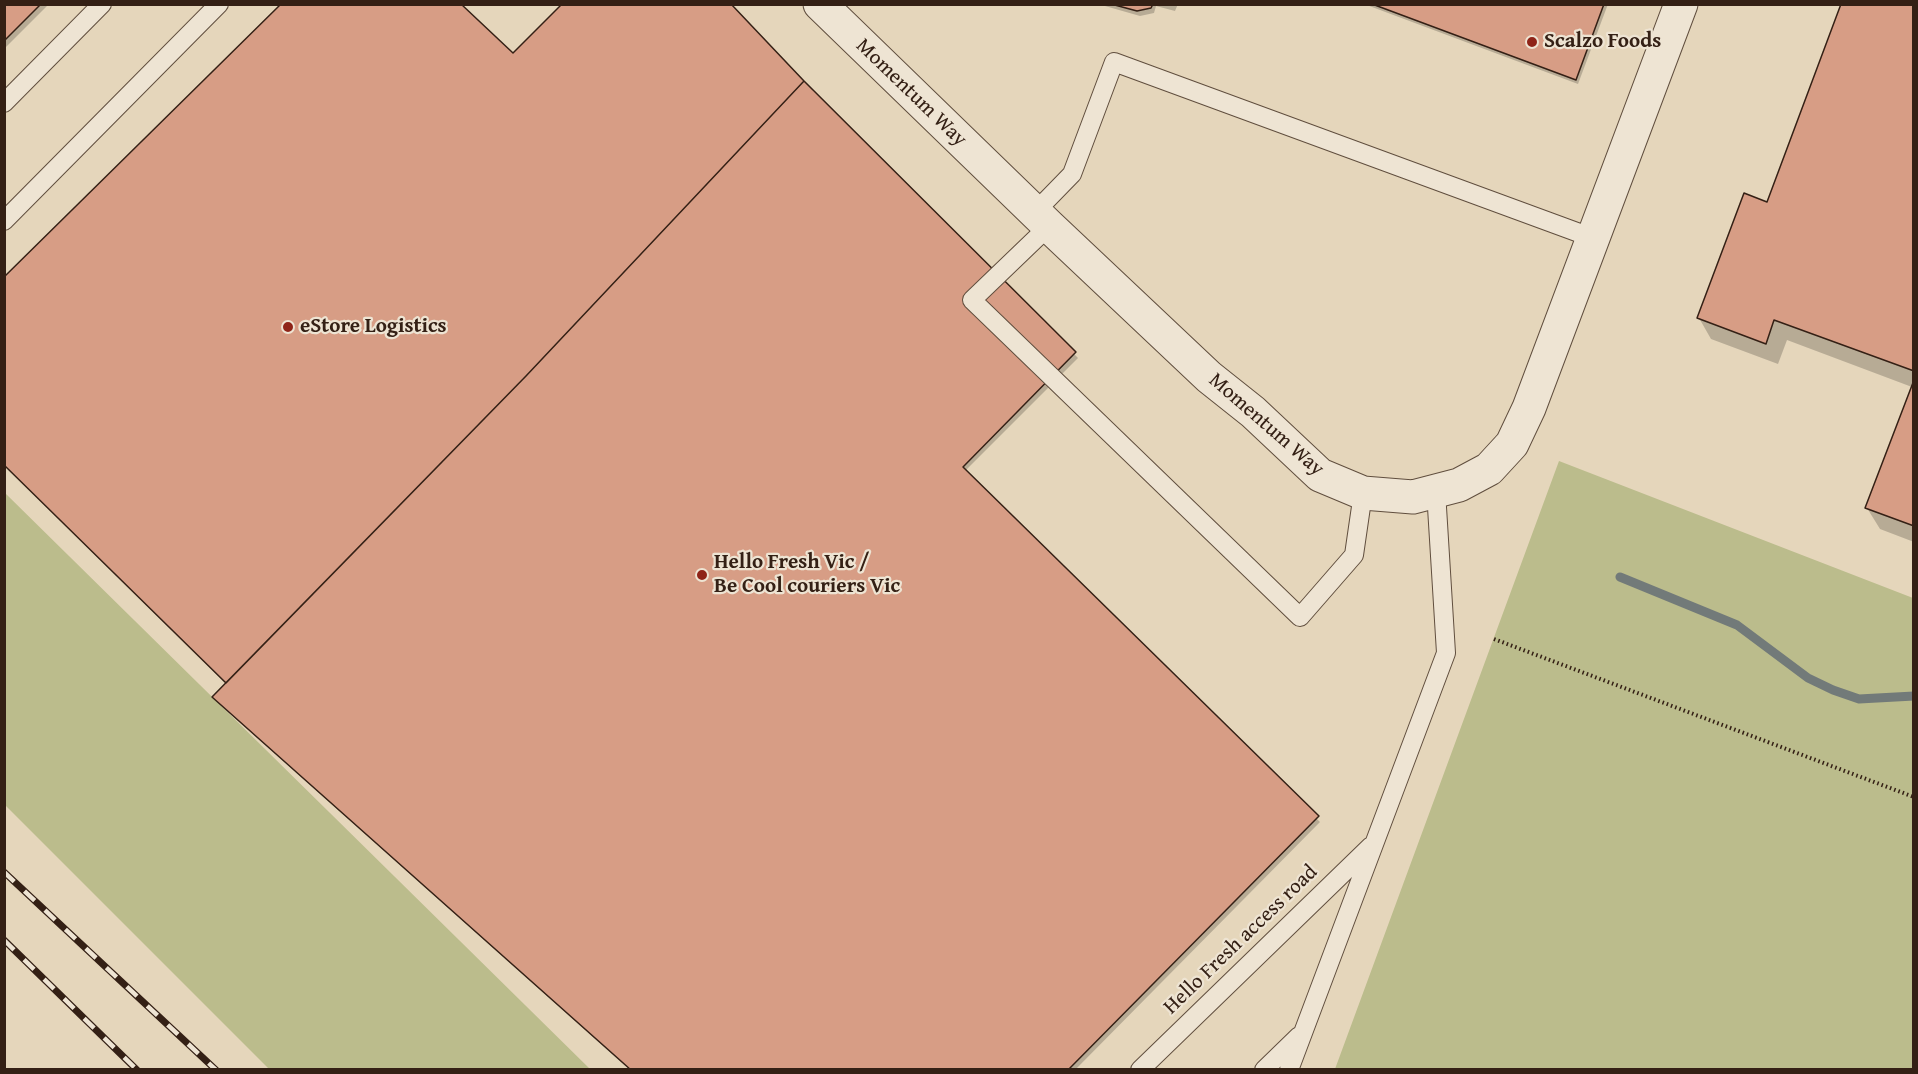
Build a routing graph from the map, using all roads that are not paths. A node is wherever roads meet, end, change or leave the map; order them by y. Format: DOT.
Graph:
graph roads {
  1 [pos="102,4"];
  2 [pos="219,4"];
  3 [pos="820,4"];
  4 [pos="1681,4"];
  5 [pos="4,103"];
  6 [pos="1042,219"];
  7 [pos="4,221"];
  8 [pos="1593,238"];
  9 [pos="1436,491"];
  10 [pos="1363,493"];
  11 [pos="1374,843"];
  12 [pos="1303,1032"];
  13 [pos="1140,1070"];
  14 [pos="1264,1070"];
  15 [pos="1288,1070"];
  1 -- 5 [label="lane"];
  2 -- 7 [label="lane"];
  3 -- 6 [label="street, Momentum Way"];
  4 -- 8 [label="street, Momentum Way"];
  6 -- 8 [label="lane"];
  6 -- 10 [label="street, Momentum Way"];
  6 -- 10 [label="lane"];
  8 -- 9 [label="street, Momentum Way"];
  9 -- 10 [label="street, Momentum Way"];
  9 -- 11 [label="lane, Hello Fresh access road"];
  11 -- 12 [label="lane, Hello Fresh access road"];
  11 -- 13 [label="lane, Hello Fresh access road"];
  12 -- 14 [label="lane, Hello Fresh access road"];
  12 -- 15 [label="lane, Hello Fresh access road"];
}
